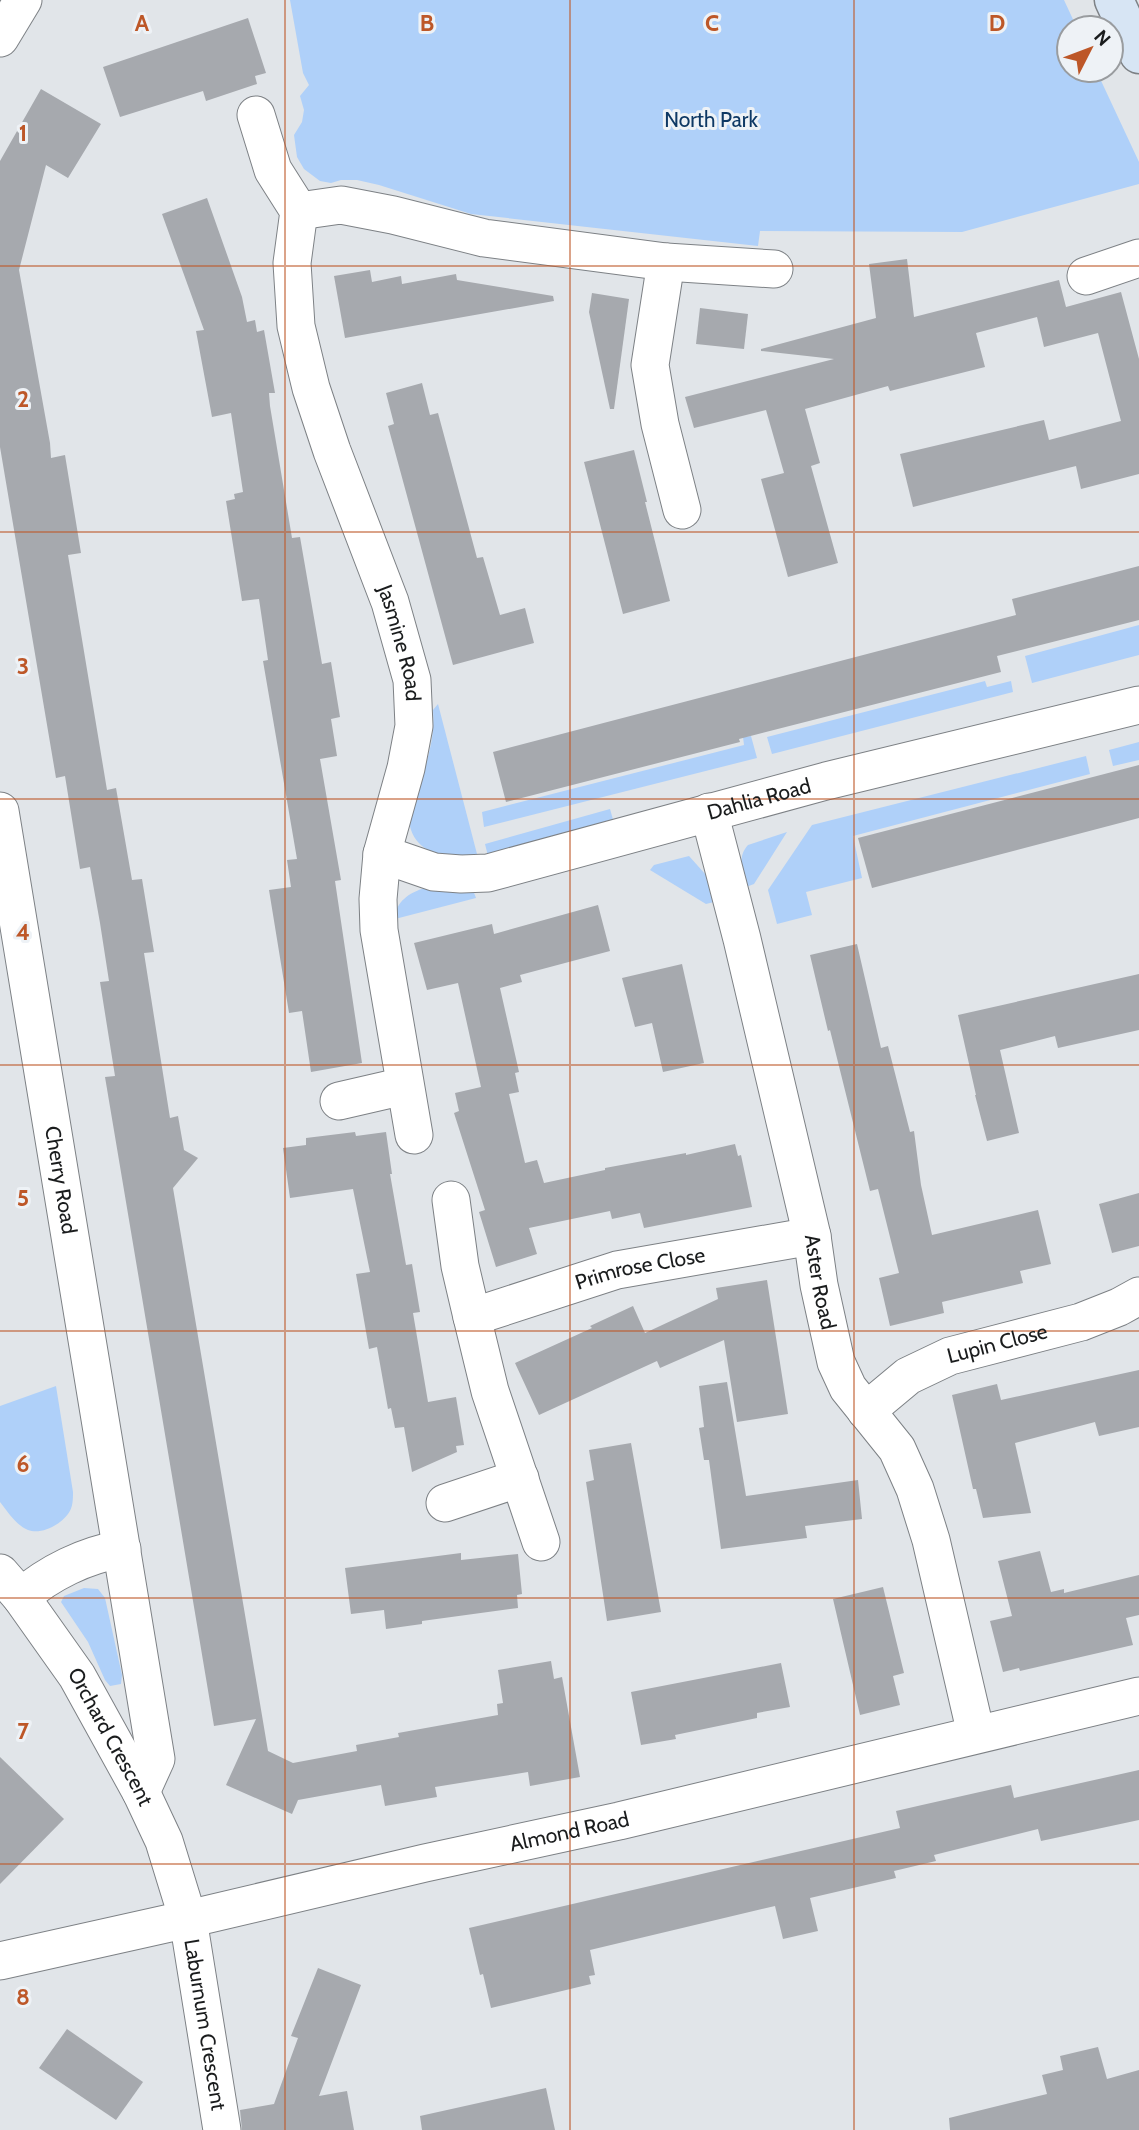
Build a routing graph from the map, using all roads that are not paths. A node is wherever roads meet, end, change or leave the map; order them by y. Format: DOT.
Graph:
graph roads {
  1 [pos="23,0"];
  2 [pos="1114,0"];
  3 [pos="0,38"];
  4 [pos="1139,54"];
  5 [pos="256,116"];
  6 [pos="299,211"];
  7 [pos="1139,258"];
  8 [pos="666,262"];
  9 [pos="774,269"];
  10 [pos="1086,276"];
  11 [pos="682,510"];
  12 [pos="1139,705"];
  13 [pos="0,811"];
  14 [pos="709,812"];
  15 [pos="382,854"];
  16 [pos="404,1086"];
  17 [pos="339,1101"];
  18 [pos="414,1135"];
  19 [pos="451,1200"];
  20 [pos="812,1236"];
  21 [pos="1139,1296"];
  22 [pos="472,1317"];
  23 [pos="866,1411"];
  24 [pos="520,1478"];
  25 [pos="445,1503"];
  26 [pos="541,1542"];
  27 [pos="122,1549"];
  28 [pos="10,1585"];
  29 [pos="1139,1696"];
  30 [pos="976,1734"];
  31 [pos="141,1792"];
  32 [pos="188,1919"];
  33 [pos="0,1961"];
  34 [pos="222,2130"];
  1 -- 3 [label="street"];
  2 -- 4 [label="street"];
  5 -- 6 [label="street"];
  6 -- 8 [label="street"];
  6 -- 15 [label="street, Jasmine Road"];
  7 -- 10 [label="street"];
  8 -- 9 [label="street"];
  8 -- 11 [label="street"];
  12 -- 14 [label="street, Dahlia Road"];
  13 -- 27 [label="street, Cherry Road"];
  14 -- 15 [label="street, Dahlia Road"];
  14 -- 20 [label="street, Aster Road"];
  15 -- 16 [label="street, Jasmine Road"];
  16 -- 17 [label="street"];
  16 -- 18 [label="street, Jasmine Road"];
  19 -- 22 [label="street"];
  20 -- 22 [label="street, Primrose Close"];
  20 -- 23 [label="street, Aster Road"];
  21 -- 23 [label="street, Lupin Close"];
  22 -- 24 [label="street"];
  23 -- 30 [label="street, Aster Road"];
  24 -- 25 [label="street"];
  24 -- 26 [label="street"];
  27 -- 28 [label="street"];
  27 -- 31 [label="street, Cherry Road"];
  28 -- 31 [label="street, Orchard Crescent"];
  29 -- 30 [label="street, Almond Road"];
  30 -- 32 [label="street, Almond Road"];
  31 -- 32 [label="street, Orchard Crescent"];
  32 -- 33 [label="street, Almond Road"];
  32 -- 34 [label="street, Laburnum Crescent"];
}
